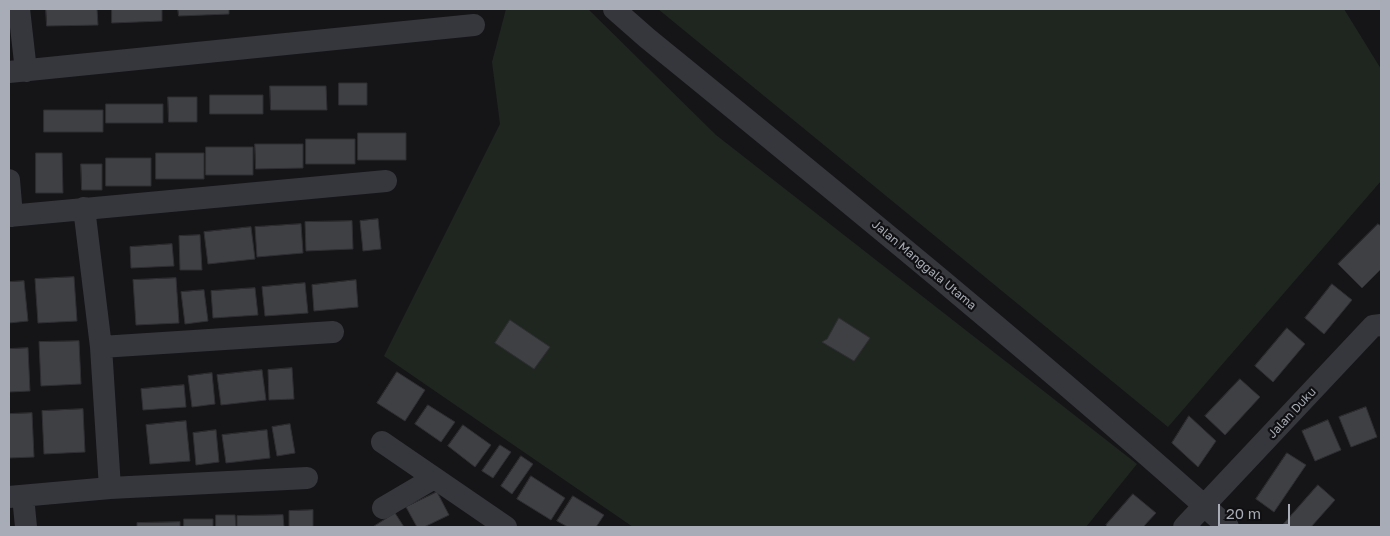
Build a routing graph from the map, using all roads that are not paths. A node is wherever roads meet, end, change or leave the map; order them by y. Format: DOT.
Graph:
graph roads {
  1 [pos="19,9"];
  2 [pos="614,9"];
  3 [pos="474,25"];
  4 [pos="17,71"];
  5 [pos="9,180"];
  6 [pos="386,181"];
  7 [pos="84,208"];
  8 [pos="10,216"];
  9 [pos="1381,325"];
  10 [pos="333,332"];
  11 [pos="101,347"];
  12 [pos="382,442"];
  13 [pos="307,478"];
  14 [pos="434,478"];
  15 [pos="110,488"];
  16 [pos="16,497"];
  17 [pos="1204,505"];
  18 [pos="382,508"];
  19 [pos="26,527"];
  20 [pos="506,527"];
  21 [pos="1184,527"];
  22 [pos="1228,527"];
  1 -- 4 [label="street"];
  2 -- 17 [label="street, Jalan Manggala Utama"];
  3 -- 4 [label="street"];
  5 -- 8 [label="street"];
  6 -- 7 [label="street"];
  7 -- 8 [label="street"];
  7 -- 11 [label="street"];
  9 -- 17 [label="street, Jalan Duku"];
  10 -- 11 [label="street"];
  11 -- 15 [label="street"];
  12 -- 14 [label="street"];
  13 -- 15 [label="street"];
  14 -- 18 [label="street"];
  14 -- 20 [label="street"];
  15 -- 16 [label="street"];
  16 -- 19 [label="street"];
  17 -- 21 [label="street, Jalan Duku"];
  17 -- 22 [label="street, Jalan Manggala Utama"];
}
